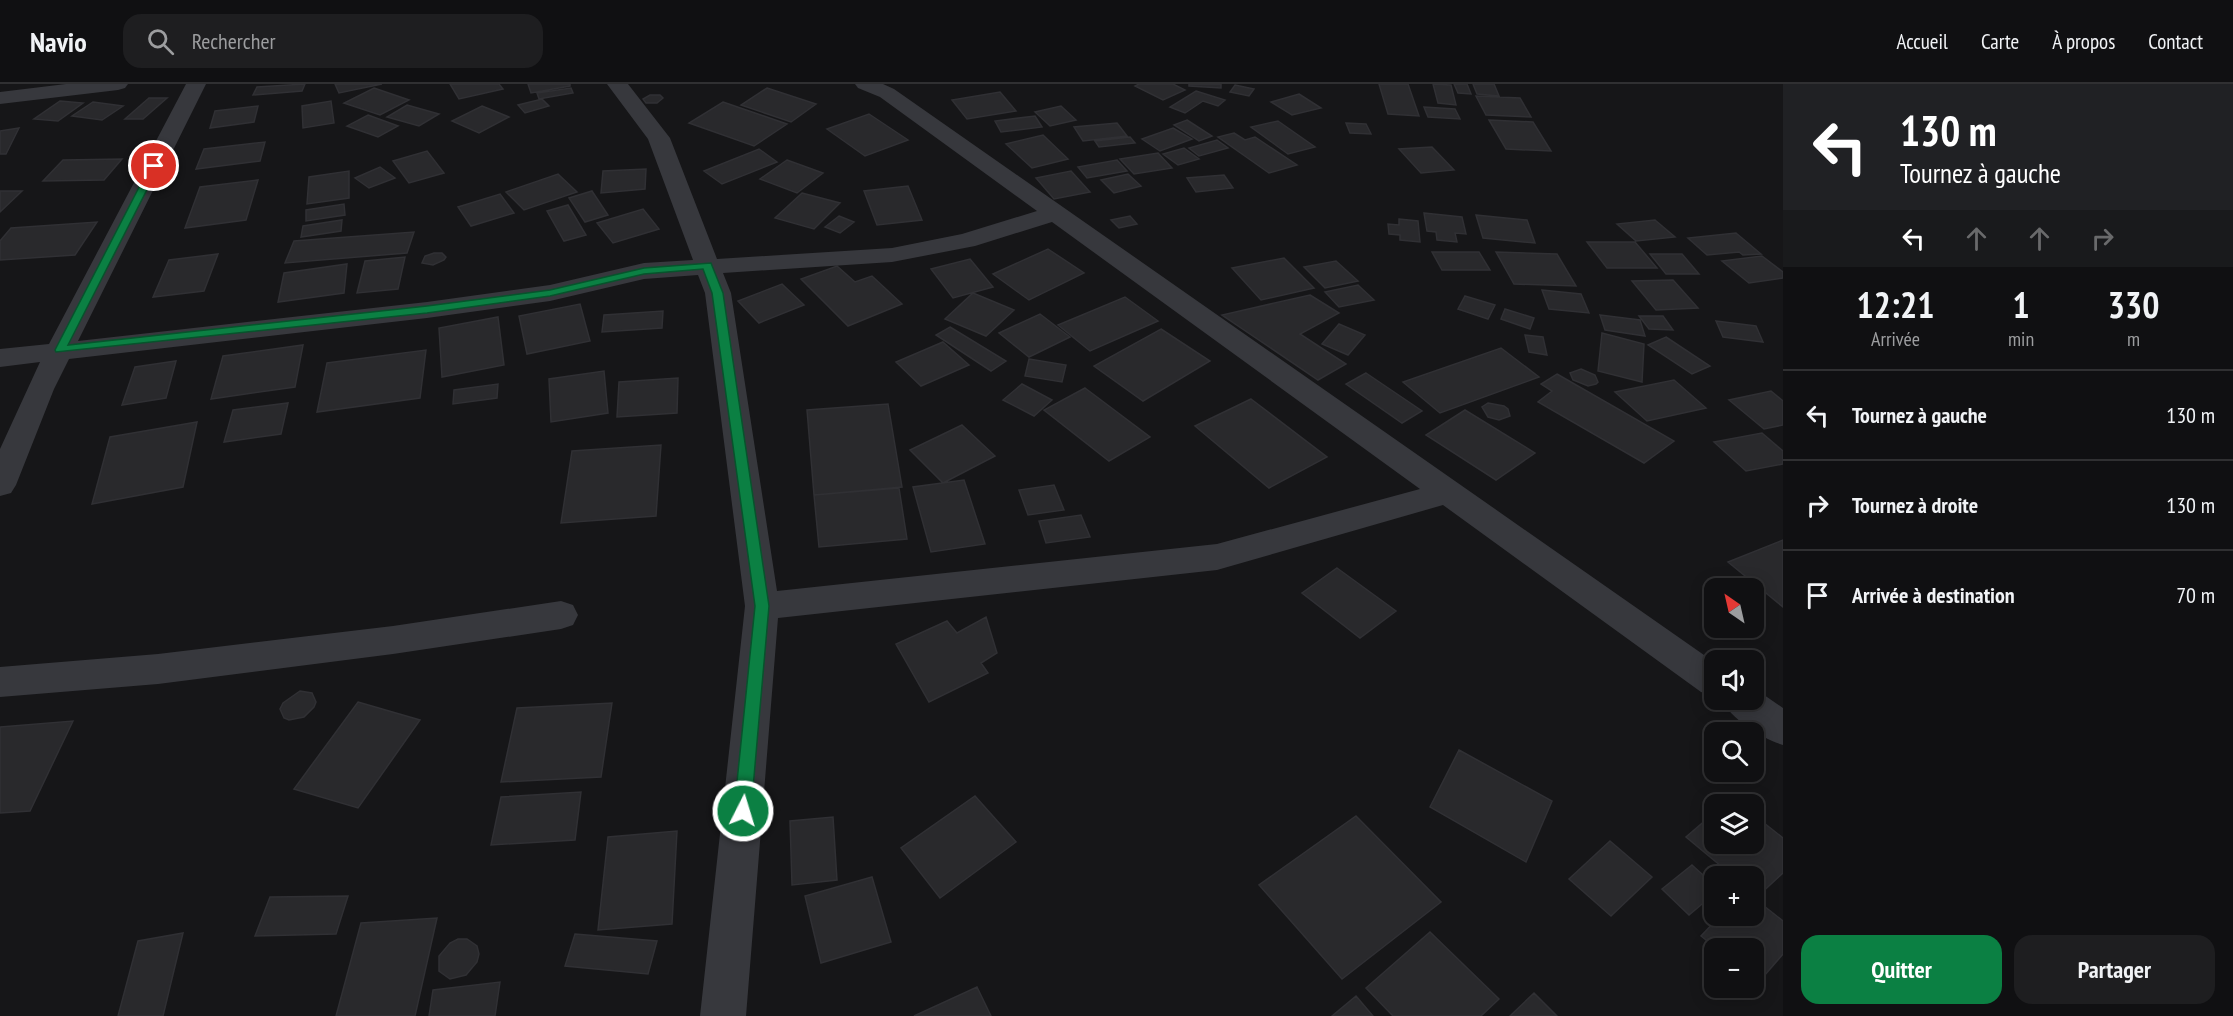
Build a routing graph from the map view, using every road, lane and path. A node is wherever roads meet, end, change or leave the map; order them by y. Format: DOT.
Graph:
graph roads {
  1 [pos="118,84"];
  2 [pos="196,84"];
  3 [pos="617,84"];
  4 [pos="867,84"];
  5 [pos="0,98"];
  6 [pos="1055,213"];
  7 [pos="707,266"];
  8 [pos="60,350"];
  9 [pos="0,358"];
  10 [pos="0,485"];
  11 [pos="1449,492"];
  12 [pos="762,606"];
  13 [pos="561,615"];
  14 [pos="1704,674"];
  15 [pos="0,682"];
  16 [pos="1756,710"];
  17 [pos="1783,729"];
  18 [pos="723,1016"];
  1 -- 5 [label="street"];
  2 -- 8 [label="street"];
  3 -- 7 [label="street"];
  4 -- 6 [label="street"];
  6 -- 7 [label="street"];
  6 -- 11 [label="street"];
  7 -- 8 [label="street"];
  7 -- 12 [label="street"];
  8 -- 9 [label="street"];
  8 -- 10 [label="street"];
  11 -- 12 [label="street"];
  11 -- 14 [label="street"];
  12 -- 18 [label="street"];
  13 -- 15 [label="street"];
  16 -- 17 [label="street"];
}
